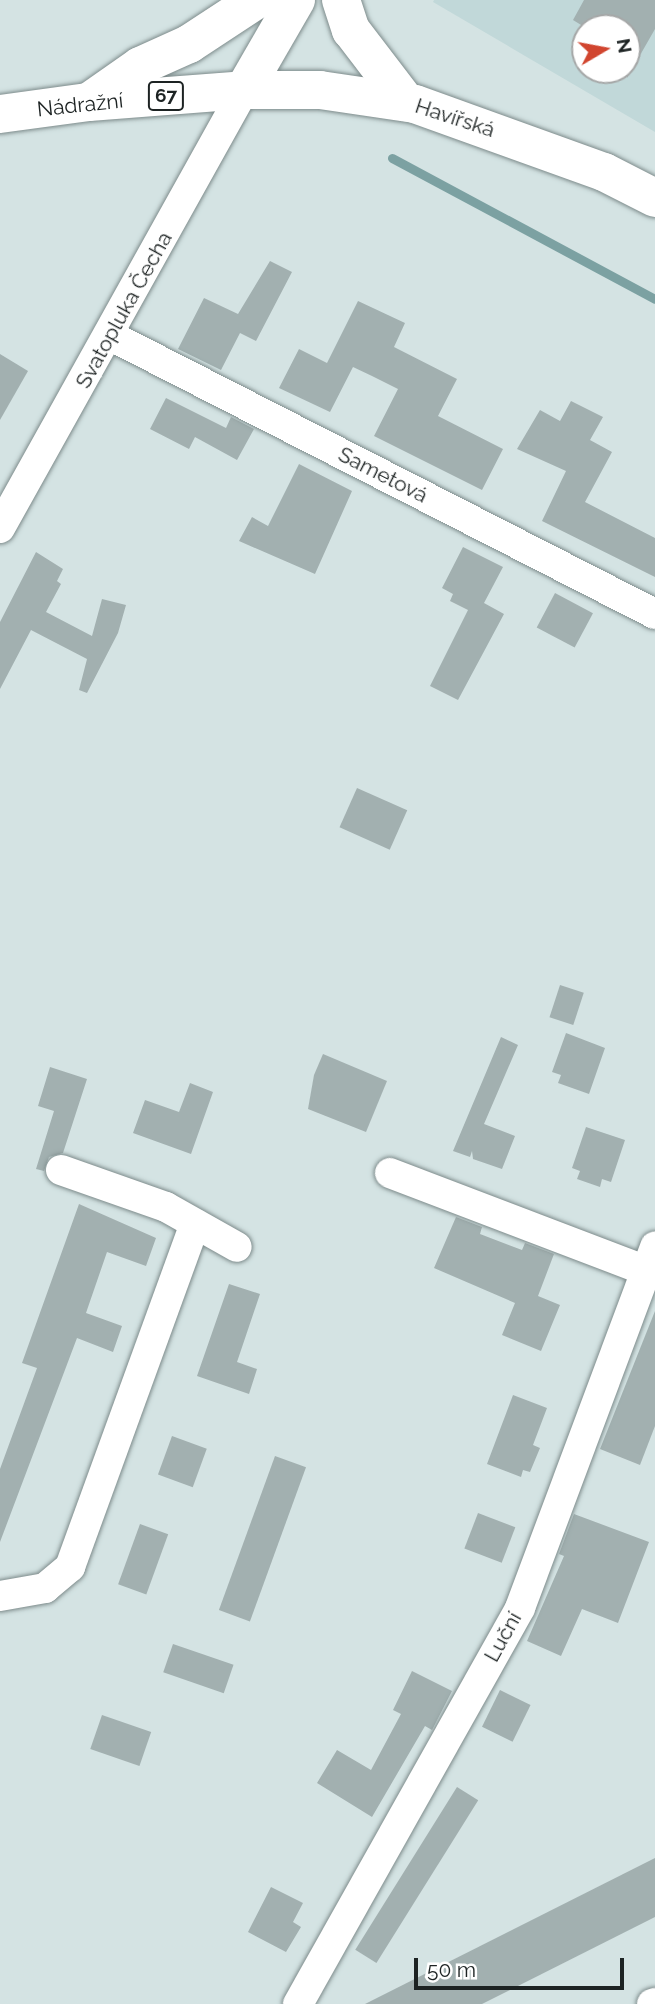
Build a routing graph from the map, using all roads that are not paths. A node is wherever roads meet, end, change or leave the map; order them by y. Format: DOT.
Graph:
graph roads {
  1 [pos="256,0"];
  2 [pos="296,0"];
  3 [pos="341,0"];
  4 [pos="244,90"];
  5 [pos="89,102"];
  6 [pos="406,102"];
  7 [pos="0,114"];
  8 [pos="655,198"];
  9 [pos="111,336"];
  10 [pos="8,503"];
  11 [pos="0,528"];
  12 [pos="655,614"];
  13 [pos="61,1170"];
  14 [pos="390,1173"];
  15 [pos="195,1224"];
  16 [pos="237,1247"];
  17 [pos="650,1258"];
  18 [pos="0,1596"];
  19 [pos="299,2004"];
  1 -- 5 [label="main road"];
  2 -- 4 [label="main road"];
  3 -- 6 [label="main road"];
  4 -- 5 [label="main road, Nádražní / 67"];
  4 -- 6 [label="main road, Havířská"];
  4 -- 9 [label="street, Svatopluka Čecha"];
  5 -- 7 [label="main road, Nádražní / 67"];
  6 -- 8 [label="main road, Havířská"];
  9 -- 10 [label="street, Svatopluka Čecha"];
  9 -- 12 [label="street, Sametová"];
  10 -- 11 [label="street, Svatopluka Čecha"];
  13 -- 15 [label="street"];
  14 -- 17 [label="street"];
  15 -- 16 [label="street"];
  15 -- 18 [label="street"];
  17 -- 19 [label="street, Luční"];
}
